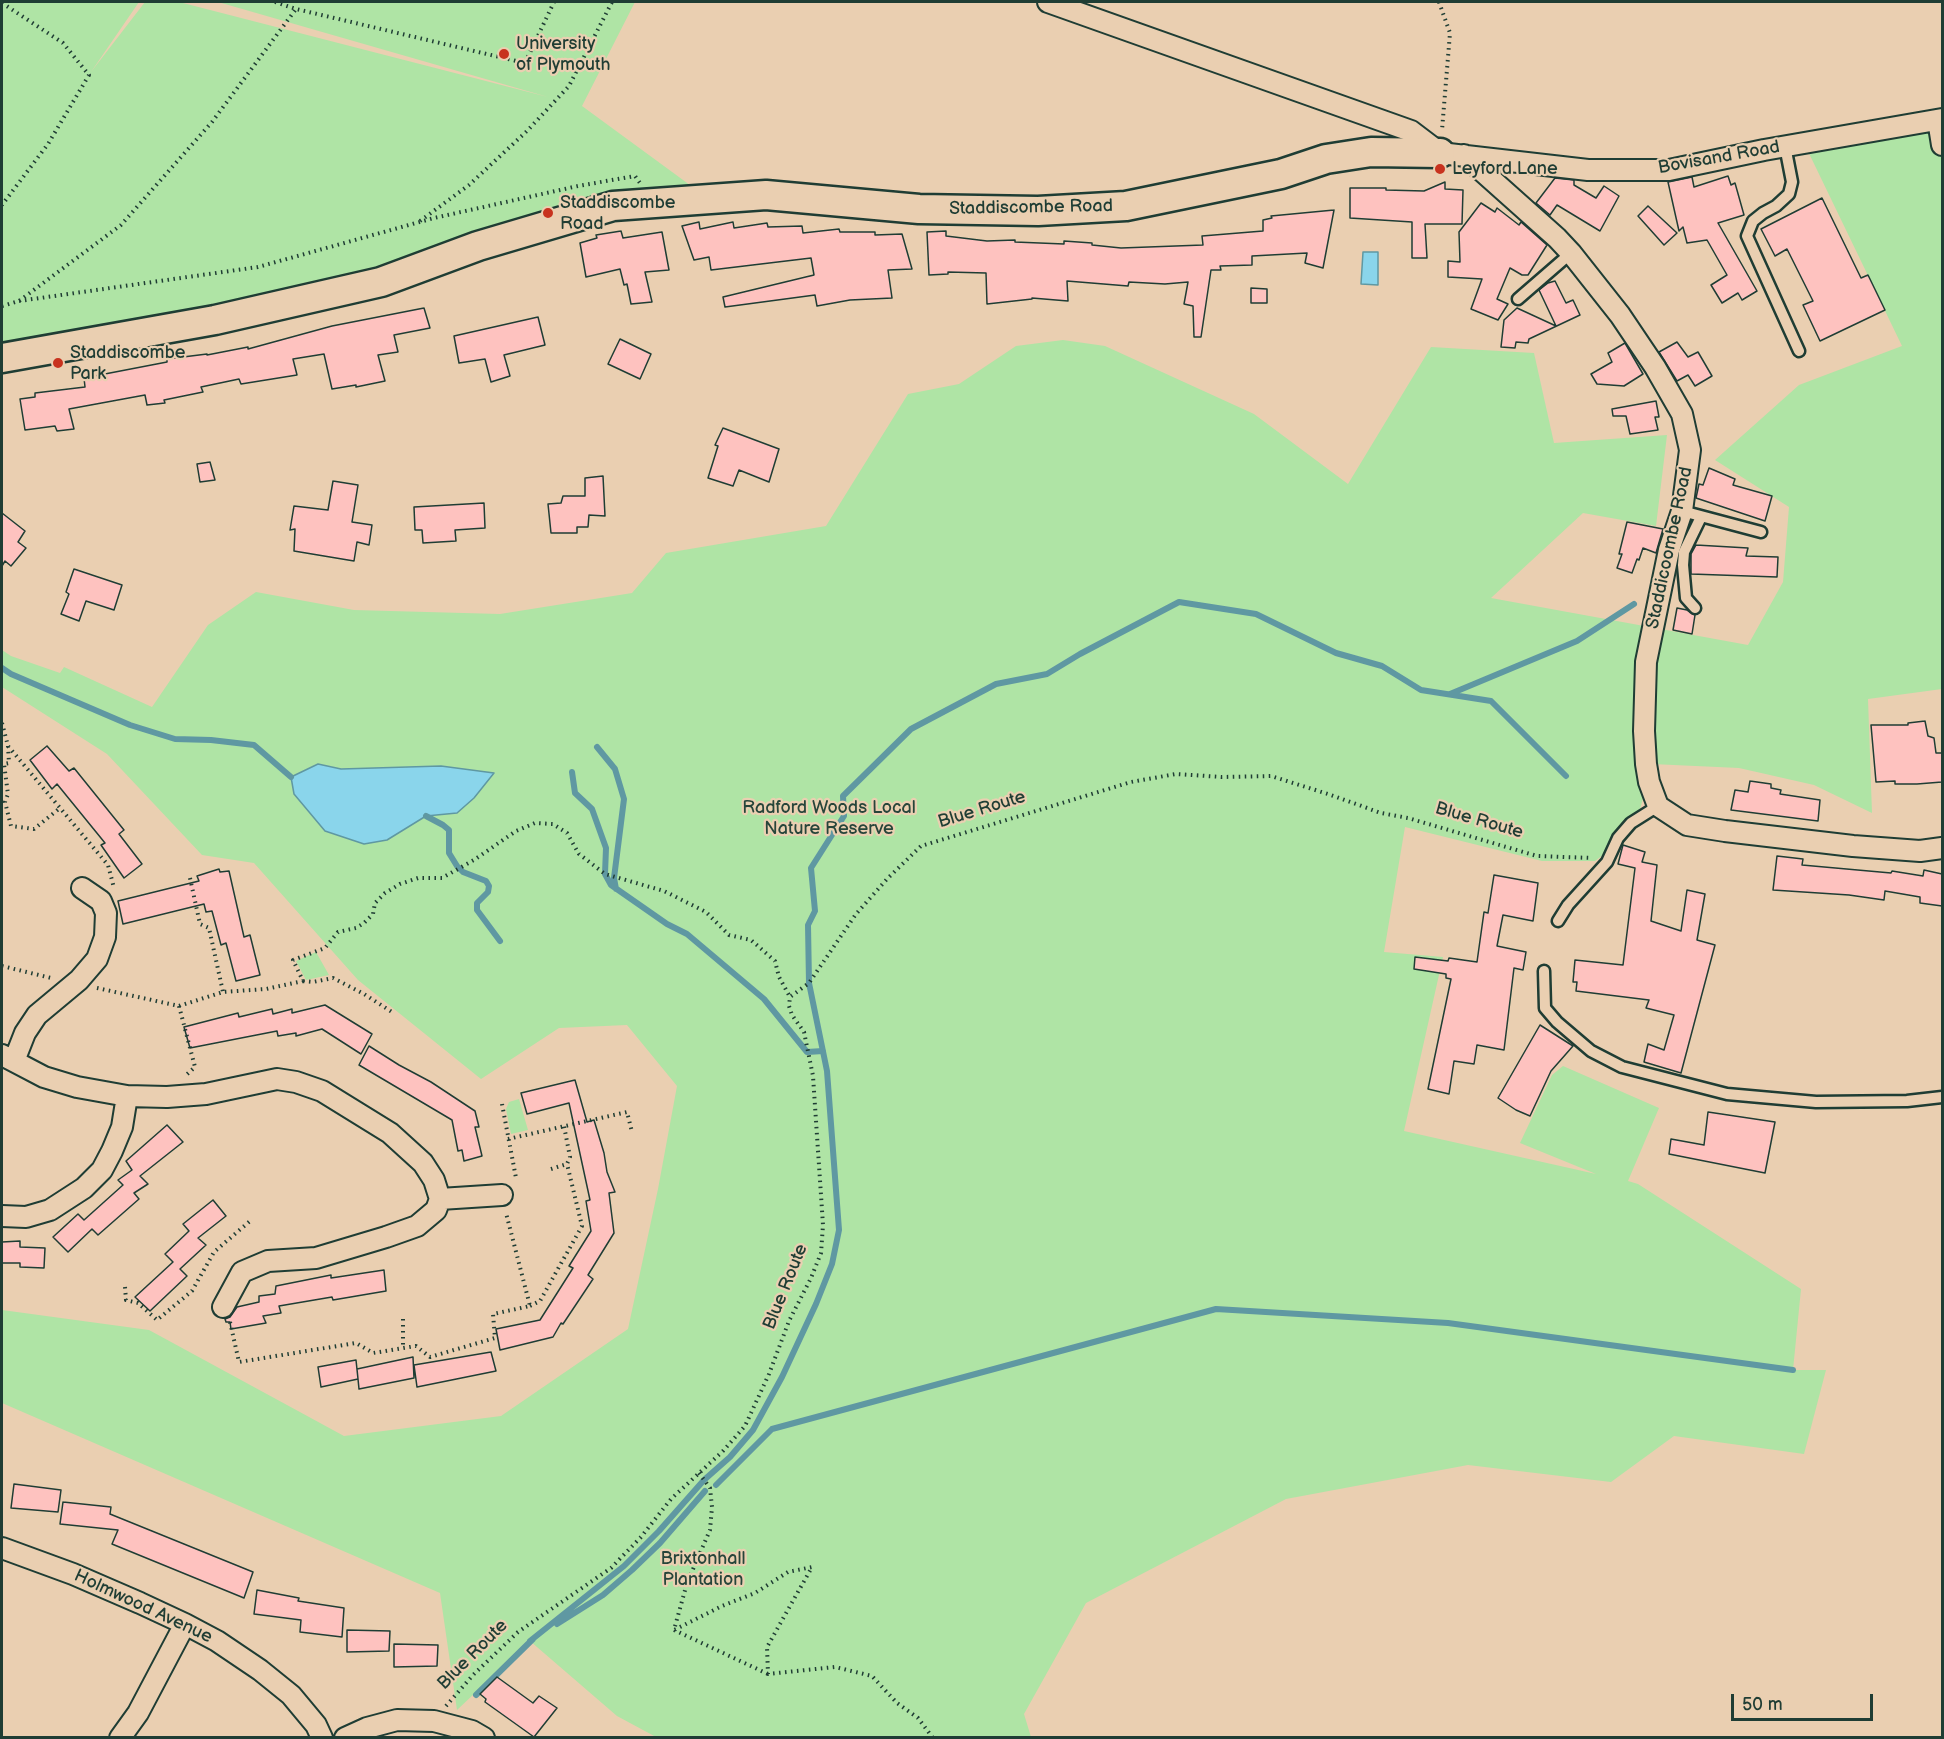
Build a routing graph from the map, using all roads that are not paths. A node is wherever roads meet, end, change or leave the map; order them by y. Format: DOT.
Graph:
graph roads {
  1 [pos="1048,2"];
  2 [pos="1940,119"];
  3 [pos="1942,145"];
  4 [pos="1785,146"];
  5 [pos="1452,154"];
  6 [pos="1571,253"];
  7 [pos="1518,299"];
  8 [pos="1799,351"];
  9 [pos="2,358"];
  10 [pos="1682,511"];
  11 [pos="1701,517"];
  12 [pos="1761,532"];
  13 [pos="1695,608"];
  14 [pos="1658,806"];
  15 [pos="1942,848"];
  16 [pos="82,888"];
  17 [pos="1558,921"];
  18 [pos="1544,972"];
  19 [pos="8,1058"];
  20 [pos="127,1096"];
  21 [pos="1942,1097"];
  22 [pos="498,1195"];
  23 [pos="440,1199"];
  24 [pos="2,1216"];
  25 [pos="224,1305"];
  26 [pos="2,1548"];
  27 [pos="185,1624"];
  28 [pos="120,1737"];
  29 [pos="322,1737"];
  30 [pos="345,1737"];
  31 [pos="484,1737"];
  1 -- 5 [label="street"];
  2 -- 3 [label="street"];
  2 -- 4 [label="street, Bovisand Road"];
  4 -- 5 [label="street, Bovisand Road"];
  4 -- 8 [label="lane"];
  5 -- 6 [label="street, Staddicoombe Road"];
  5 -- 9 [label="street, Staddiscombe Road"];
  6 -- 7 [label="lane"];
  6 -- 10 [label="street, Staddicoombe Road"];
  10 -- 11 [label="lane"];
  10 -- 14 [label="street, Staddicoombe Road"];
  11 -- 12 [label="lane"];
  11 -- 13 [label="lane"];
  14 -- 15 [label="street"];
  14 -- 17 [label="lane"];
  16 -- 19 [label="street"];
  18 -- 21 [label="lane"];
  19 -- 20 [label="street"];
  20 -- 23 [label="street"];
  20 -- 24 [label="street"];
  22 -- 23 [label="street"];
  23 -- 25 [label="street"];
  26 -- 27 [label="street, Holmwood Avenue"];
  27 -- 28 [label="street"];
  27 -- 29 [label="street, Holmwood Avenue"];
  30 -- 31 [label="street"];
}
